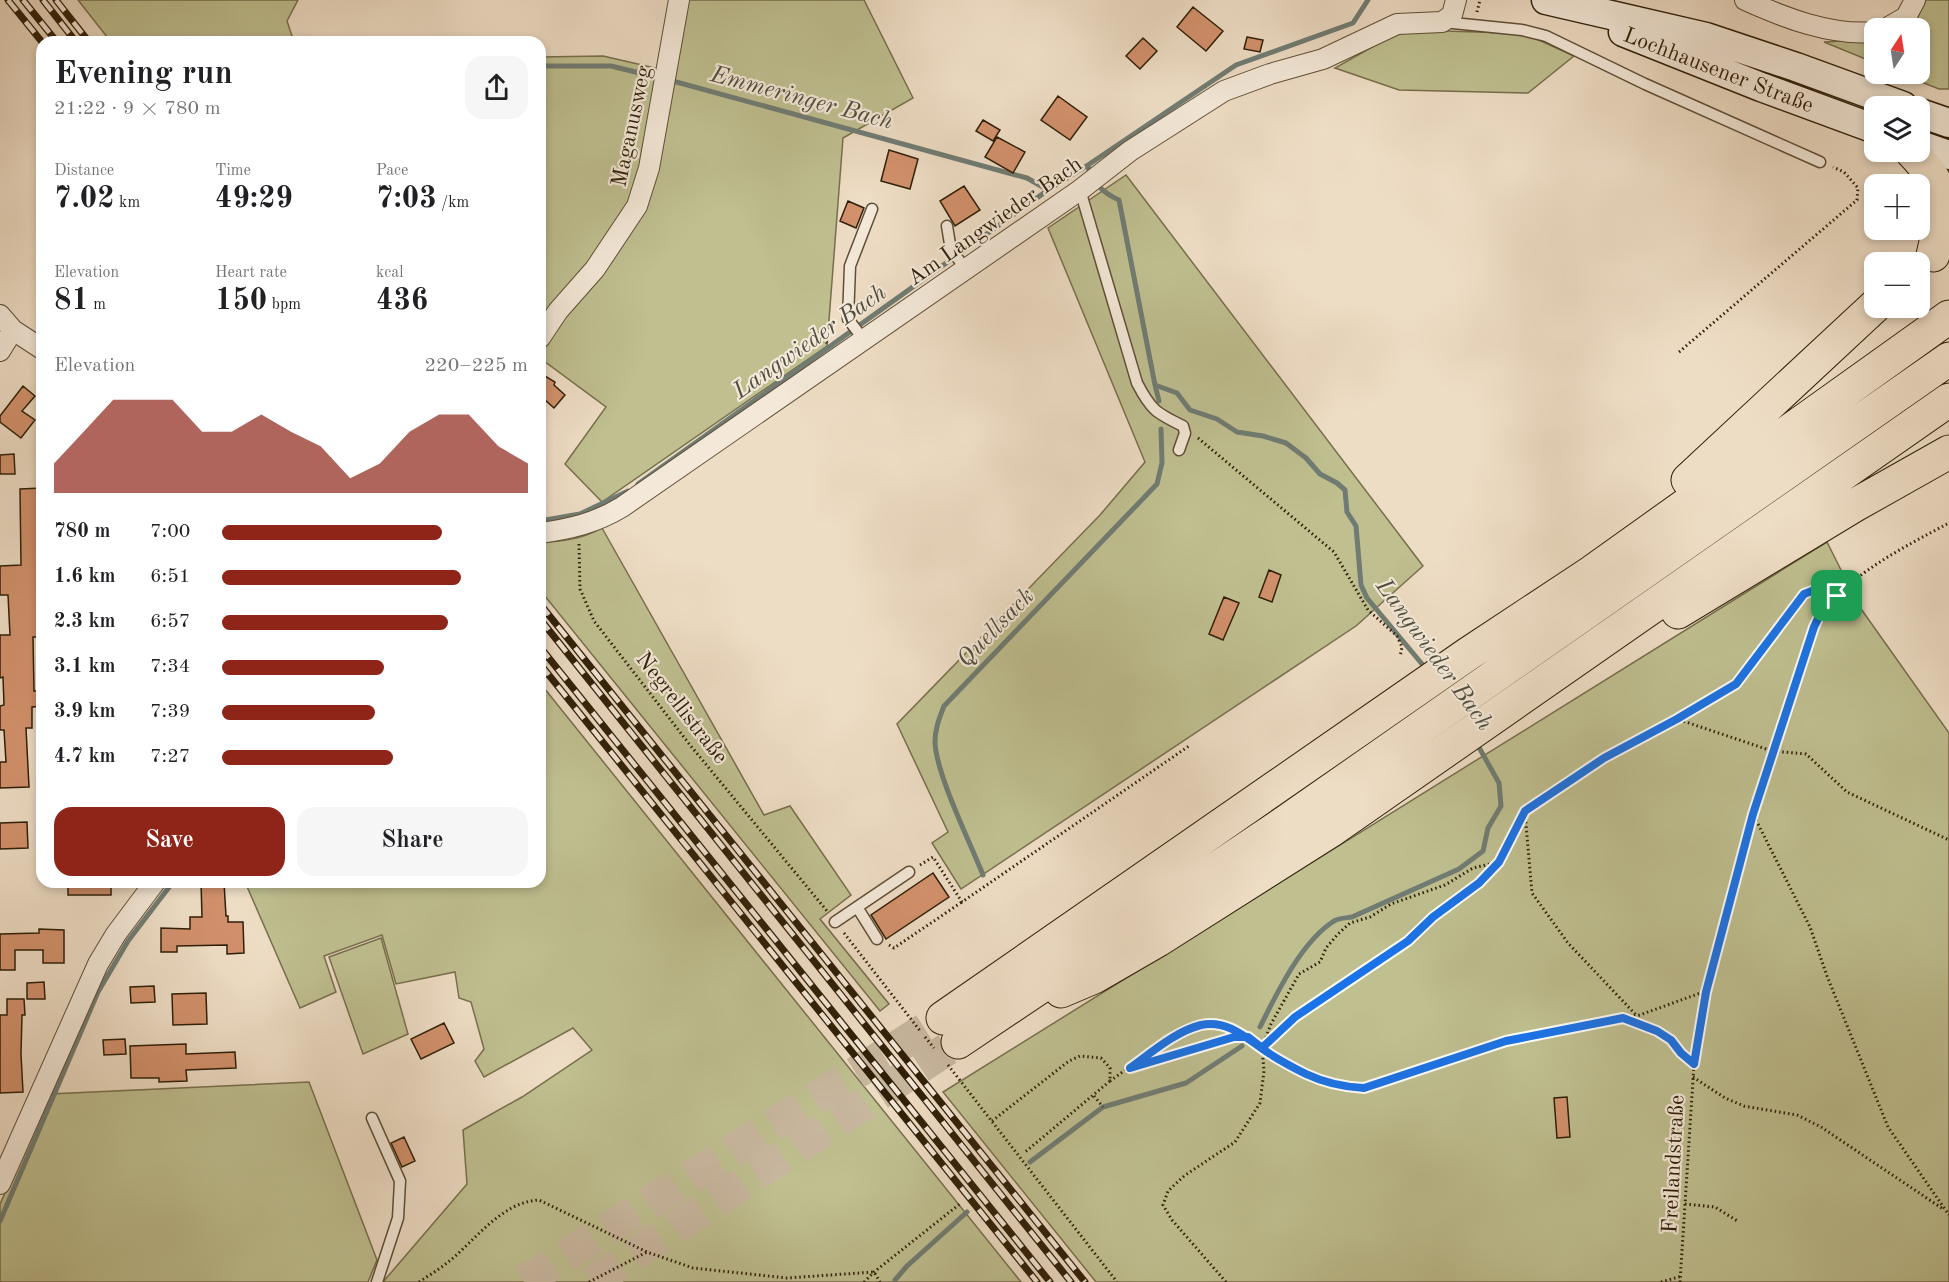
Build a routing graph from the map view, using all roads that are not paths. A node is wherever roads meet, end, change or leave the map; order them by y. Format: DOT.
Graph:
graph roads {
  1 [pos="679,0"];
  2 [pos="1456,0"];
  3 [pos="1528,0"];
  4 [pos="1546,0"];
  5 [pos="1745,0"];
  6 [pos="1915,0"];
  7 [pos="1904,18"];
  8 [pos="1442,22"];
  9 [pos="1864,33"];
  10 [pos="1876,96"];
  11 [pos="1930,116"];
  12 [pos="1949,123"];
  13 [pos="1864,125"];
  14 [pos="1930,148"];
  15 [pos="1949,155"];
  16 [pos="1820,162"];
  17 [pos="1921,162"];
  18 [pos="1090,183"];
  19 [pos="872,210"];
  20 [pos="947,226"];
  21 [pos="1934,254"];
  22 [pos="960,261"];
  23 [pos="0,315"];
  24 [pos="1864,316"];
  25 [pos="1949,317"];
  26 [pos="546,329"];
  27 [pos="13,330"];
  28 [pos="861,337"];
  29 [pos="36,345"];
  30 [pos="0,351"];
  31 [pos="1949,359"];
  32 [pos="1949,400"];
  33 [pos="1179,450"];
  34 [pos="1949,452"];
  35 [pos="546,532"];
  36 [pos="1592,572"];
  37 [pos="1505,696"];
  38 [pos="909,872"];
  39 [pos="150,888"];
  40 [pos="857,908"];
  41 [pos="835,922"];
  42 [pos="877,939"];
  43 [pos="372,1118"];
  44 [pos="0,1185"];
  45 [pos="377,1282"];
  1 -- 26 [label="street, Maganusweg"];
  2 -- 8 [label="street"];
  3 -- 13 [label="main road, Lochhausener Straße"];
  4 -- 10 [label="main road, Lochhausener Straße"];
  5 -- 9 [label="street"];
  6 -- 7 [label="street"];
  8 -- 16 [label="lane"];
  8 -- 18 [label="street, Am Langwieder Bach"];
  11 -- 12 [label="main road"];
  14 -- 15 [label="main road"];
  17 -- 21 [label="highway"];
  18 -- 22 [label="street, Am Langwieder Bach"];
  18 -- 33 [label="lane"];
  19 -- 28 [label="lane"];
  20 -- 22 [label="lane"];
  22 -- 28 [label="street, Am Langwieder Bach"];
  23 -- 27 [label="street"];
  24 -- 36 [label="highway"];
  25 -- 36 [label="highway"];
  27 -- 29 [label="street"];
  27 -- 30 [label="street"];
  28 -- 35 [label="street, Am Langwieder Bach"];
  31 -- 37 [label="highway"];
  32 -- 37 [label="highway"];
  34 -- 37 [label="highway"];
  36 -- 37 [label="highway"];
  38 -- 40 [label="lane"];
  39 -- 44 [label="street"];
  40 -- 41 [label="lane"];
  40 -- 42 [label="lane"];
  43 -- 45 [label="lane"];
}
